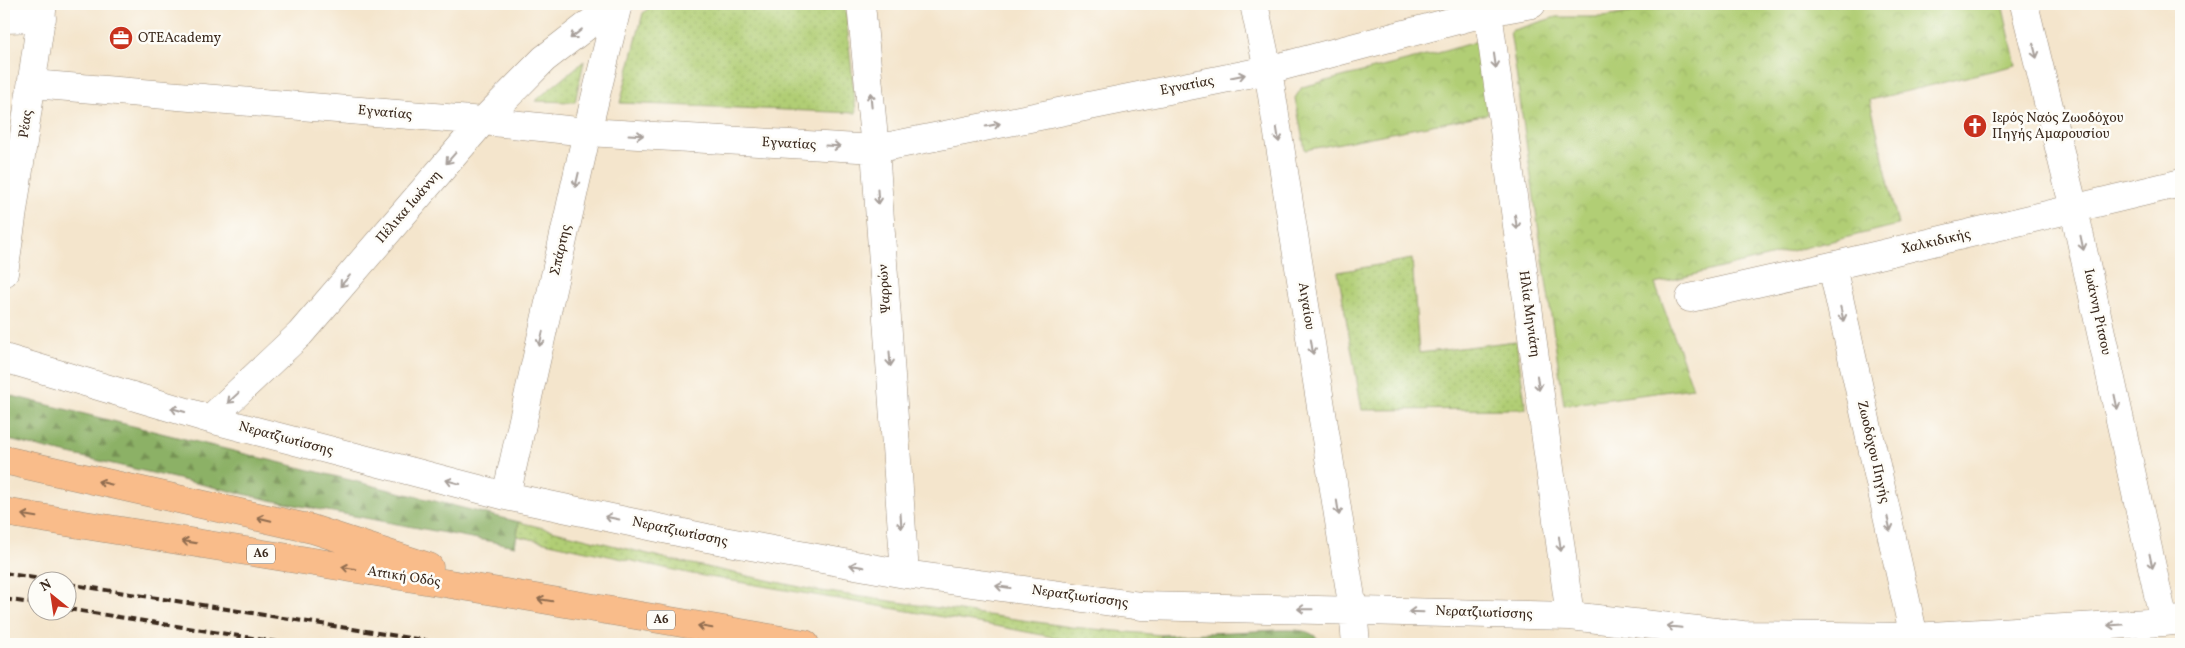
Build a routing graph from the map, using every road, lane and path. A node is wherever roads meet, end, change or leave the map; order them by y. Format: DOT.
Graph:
graph roads {
  1 [pos="616,4"];
  2 [pos="861,4"];
  3 [pos="1254,4"];
  4 [pos="1532,4"];
  5 [pos="2024,4"];
  6 [pos="42,11"];
  7 [pos="1488,12"];
  8 [pos="4,19"];
  9 [pos="1268,70"];
  10 [pos="32,84"];
  11 [pos="483,121"];
  12 [pos="587,132"];
  13 [pos="875,149"];
  14 [pos="2181,183"];
  15 [pos="2074,209"];
  16 [pos="1832,266"];
  17 [pos="4,273"];
  18 [pos="1690,298"];
  19 [pos="4,358"];
  20 [pos="210,419"];
  21 [pos="4,460"];
  22 [pos="506,496"];
  23 [pos="4,512"];
  24 [pos="905,574"];
  25 [pos="518,595"];
  26 [pos="1353,610"];
  27 [pos="1570,616"];
  28 [pos="2173,621"];
  29 [pos="1914,637"];
  30 [pos="804,644"];
  31 [pos="1356,644"];
  1 -- 11 [label="street, Πέλικα Ιωάννη, one-way"];
  1 -- 12 [label="street, Σπάρτης"];
  13 -- 2 [label="street, Ψαρρών, one-way"];
  3 -- 9 [label="street, Αιγαίου"];
  4 -- 7 [label="street, Εγνατίας"];
  5 -- 15 [label="street, Ιωάννη Ρίτσου, one-way"];
  6 -- 8 [label="street"];
  6 -- 10 [label="street, Ρέας"];
  7 -- 9 [label="street, Εγνατίας"];
  7 -- 27 [label="street, Ηλία Μηνιάτη, one-way"];
  13 -- 9 [label="street, Εγνατίας, one-way"];
  9 -- 26 [label="street, Αιγαίου, one-way"];
  10 -- 11 [label="street, Εγνατίας"];
  10 -- 17 [label="street, Ρέας"];
  11 -- 12 [label="street, Εγνατίας"];
  11 -- 20 [label="street, Πέλικα Ιωάννη, one-way"];
  12 -- 13 [label="street, Εγνατίας, one-way"];
  12 -- 22 [label="street, Σπάρτης, one-way"];
  13 -- 24 [label="street, Ψαρρών, one-way"];
  14 -- 15 [label="street, Χαλκιδικής"];
  15 -- 16 [label="street, Χαλκιδικής"];
  15 -- 28 [label="street, Ιωάννη Ρίτσου, one-way"];
  16 -- 18 [label="street, Χαλκιδικής"];
  16 -- 29 [label="street, Ζωοδόχου Πηγής, one-way"];
  20 -- 19 [label="street, Νερατζιωτίσσης, one-way"];
  22 -- 20 [label="street, Νερατζιωτίσσης, one-way"];
  25 -- 21 [label="highway, one-way"];
  24 -- 22 [label="street, Νερατζιωτίσσης, one-way"];
  25 -- 23 [label="highway, Αττική Οδός / Α6, one-way"];
  26 -- 24 [label="street, Νερατζιωτίσσης, one-way"];
  30 -- 25 [label="highway, Αττική Οδός / Α6, one-way"];
  27 -- 26 [label="street, Νερατζιωτίσσης, one-way"];
  26 -- 31 [label="street, Αιγαίου"];
  29 -- 27 [label="street, Νερατζιωτίσσης, one-way"];
  28 -- 29 [label="street, Νερατζιωτίσσης, one-way"];
}
